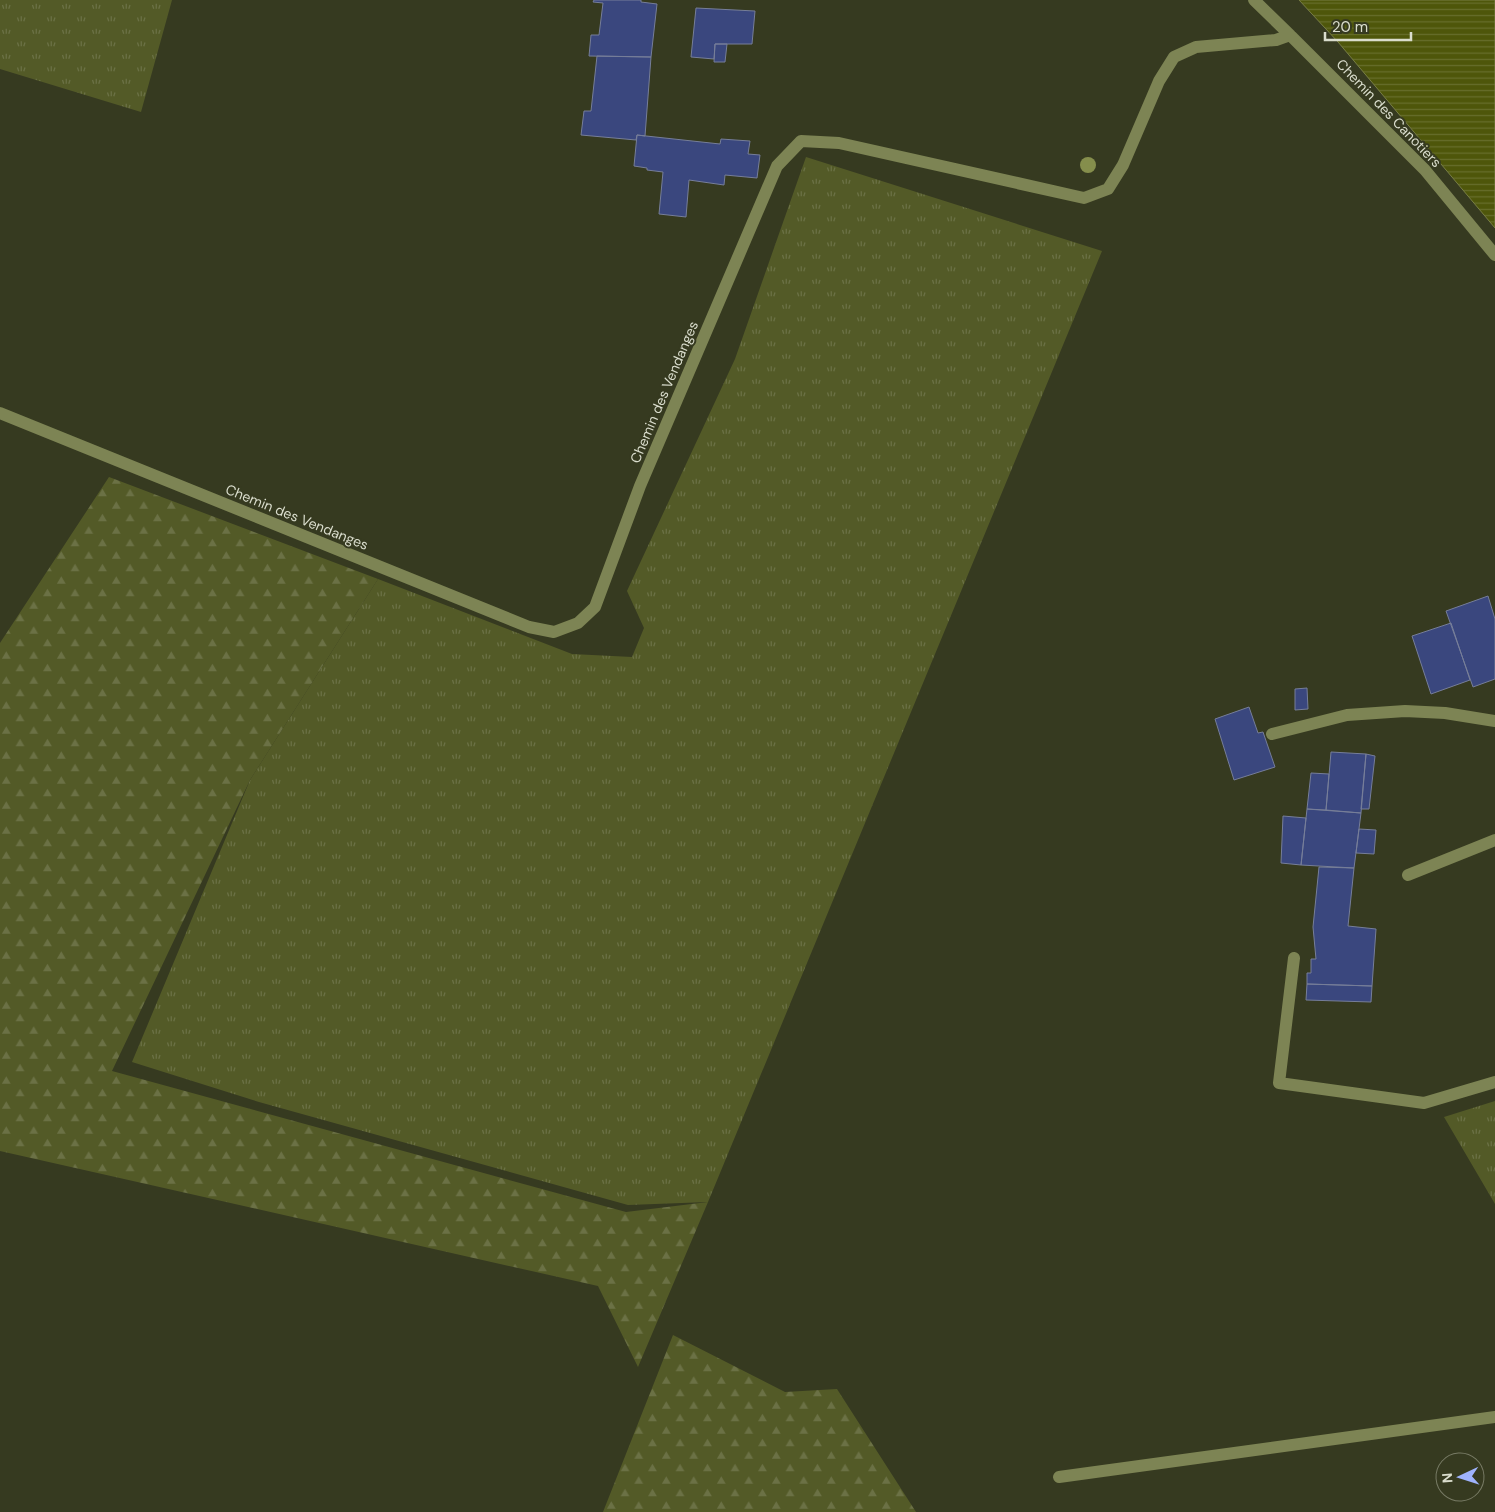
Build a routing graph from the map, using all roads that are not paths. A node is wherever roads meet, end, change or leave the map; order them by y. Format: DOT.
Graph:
graph roads {
  1 [pos="1254,0"];
  2 [pos="1290,35"];
  3 [pos="1495,254"];
  4 [pos="0,413"];
  5 [pos="1495,721"];
  6 [pos="1272,734"];
  7 [pos="1495,840"];
  8 [pos="1408,875"];
  9 [pos="1294,958"];
  10 [pos="1495,1082"];
  11 [pos="1495,1417"];
  12 [pos="1060,1477"];
  1 -- 2 [label="street, Chemin des Canotiers"];
  2 -- 3 [label="street, Chemin des Canotiers"];
  2 -- 4 [label="street, Chemin des Vendanges"];
  5 -- 6 [label="street"];
  7 -- 8 [label="street"];
  9 -- 10 [label="street"];
  11 -- 12 [label="street"];
}
